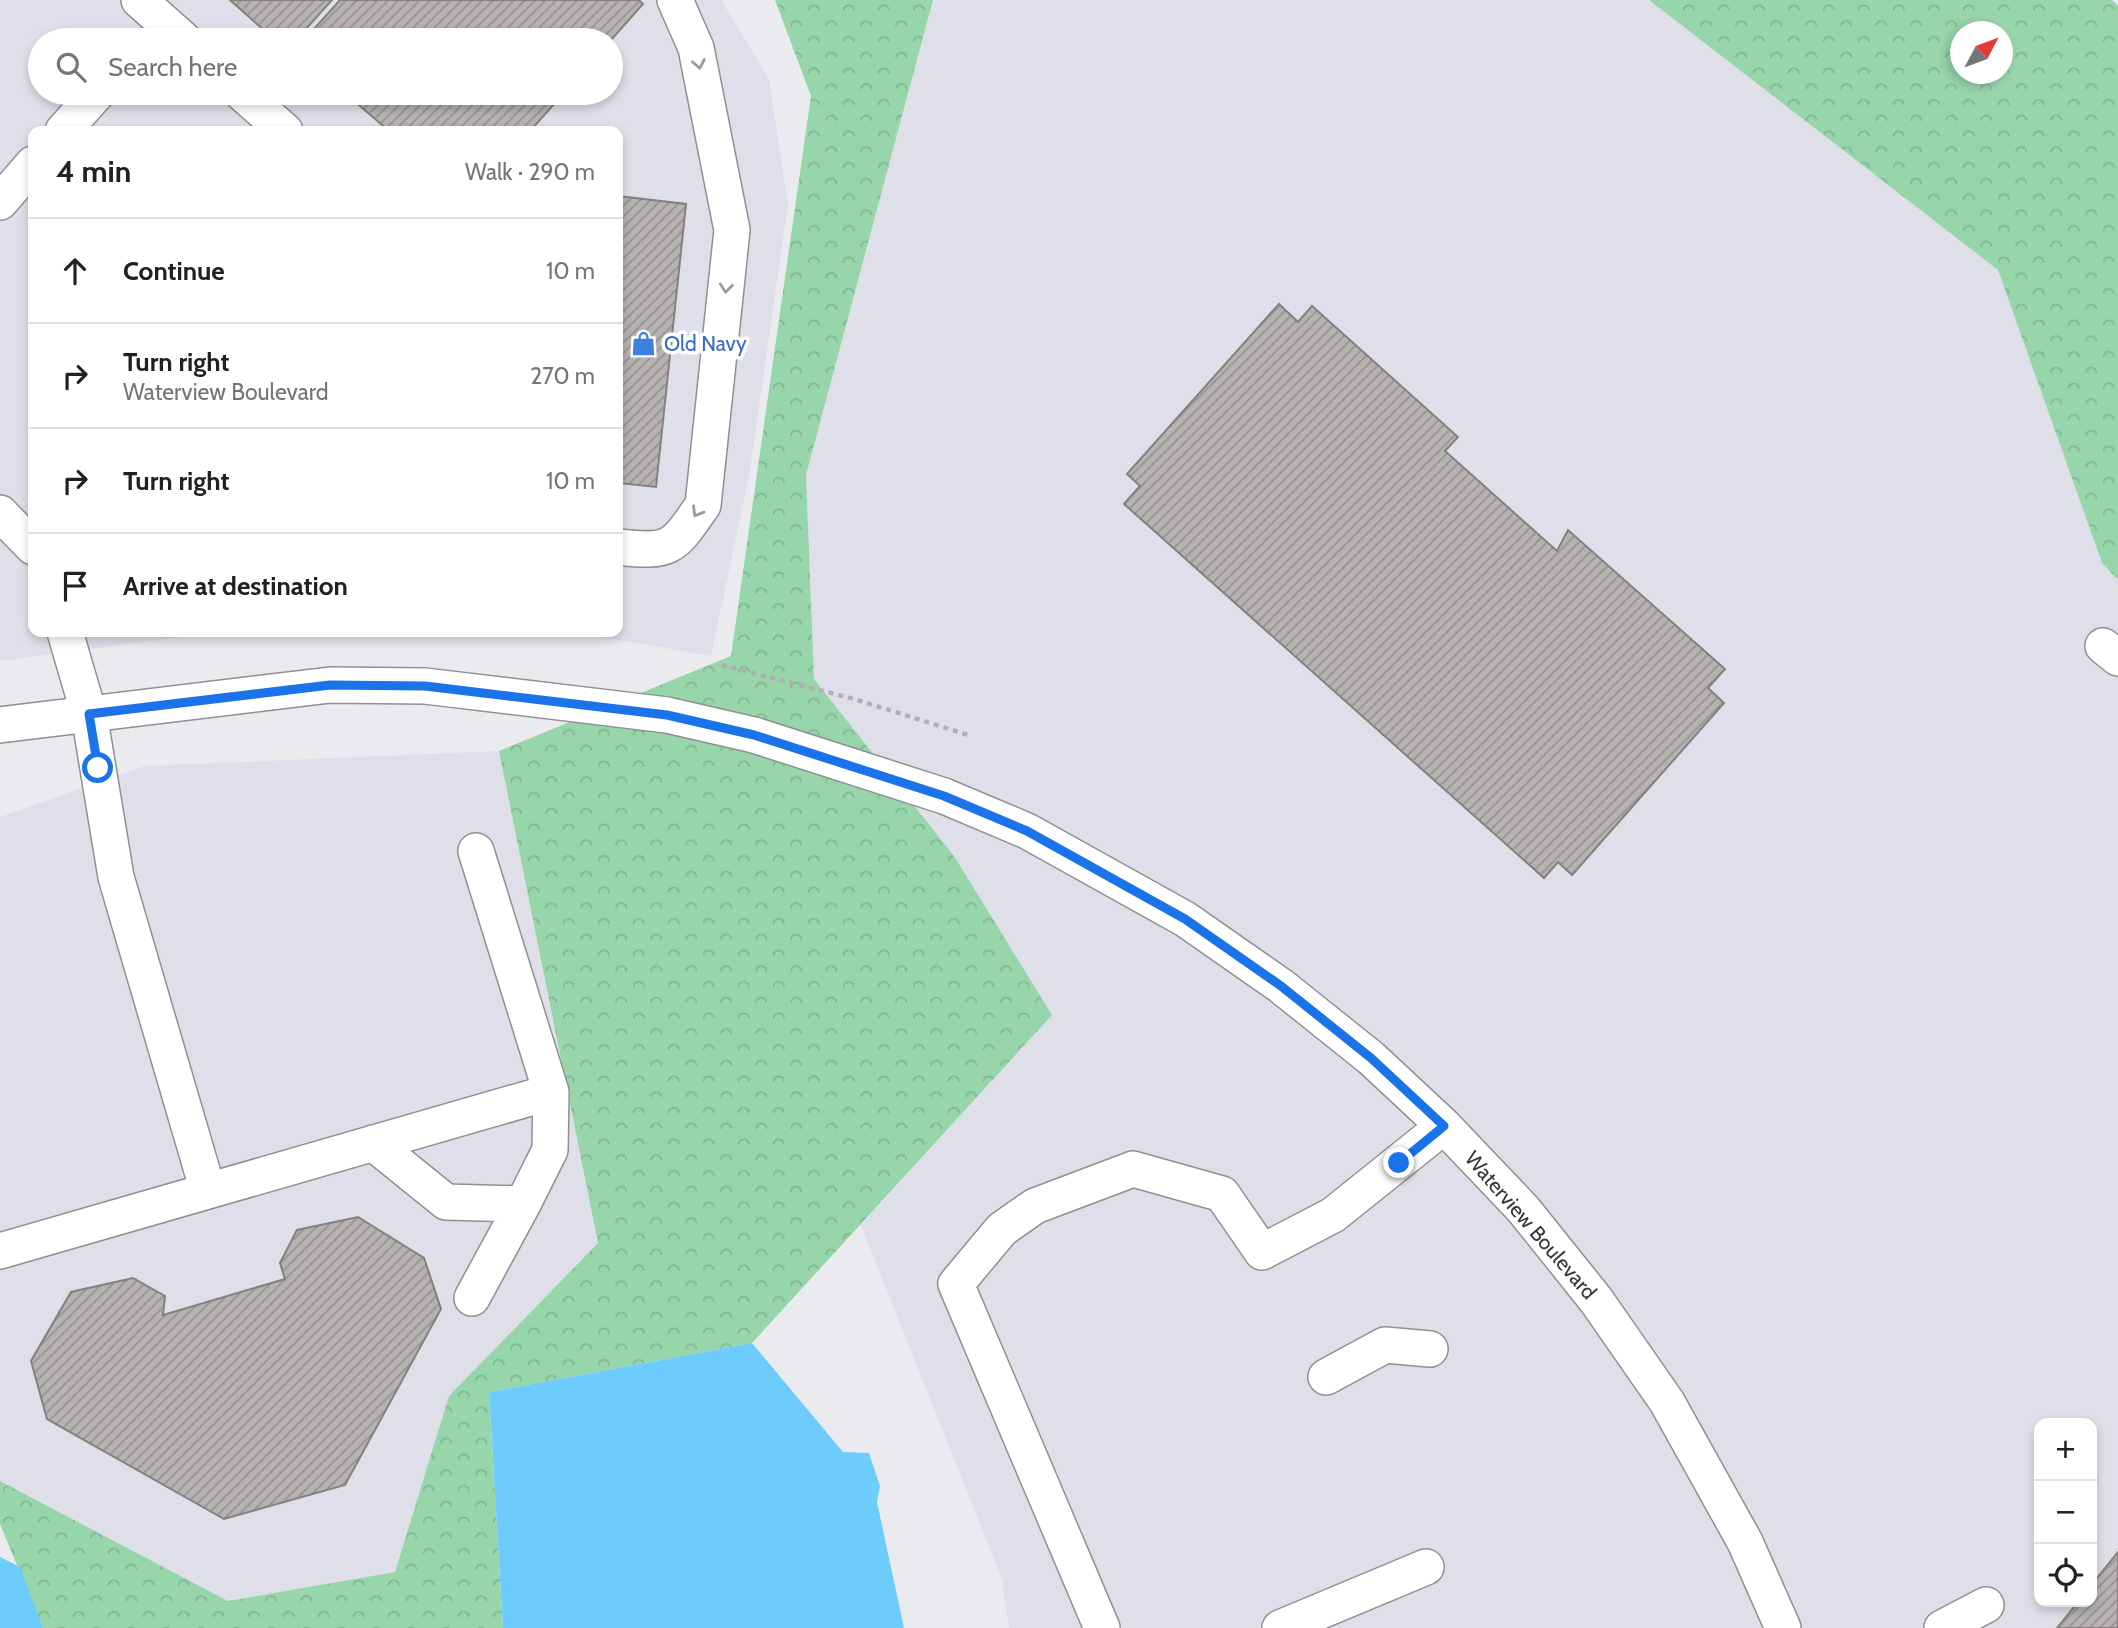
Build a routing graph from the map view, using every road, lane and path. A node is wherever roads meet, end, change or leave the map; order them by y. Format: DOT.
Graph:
graph roads {
  1 [pos="675,0"];
  2 [pos="86,105"];
  3 [pos="256,105"];
  4 [pos="67,126"];
  5 [pos="279,126"];
  6 [pos="28,170"];
  7 [pos="0,202"];
  8 [pos="0,513"];
  9 [pos="28,542"];
  10 [pos="623,548"];
  11 [pos="66,637"];
  12 [pos="722,665"];
  13 [pos="89,714"];
  14 [pos="0,724"];
  15 [pos="968,735"];
  16 [pos="476,850"];
  17 [pos="551,1092"];
  18 [pos="1444,1126"];
  19 [pos="373,1143"];
  20 [pos="208,1191"];
  21 [pos="523,1204"];
  22 [pos="0,1251"];
  23 [pos="471,1298"];
  24 [pos="1430,1349"];
  25 [pos="1326,1377"];
  26 [pos="1426,1567"];
  27 [pos="1986,1605"];
  28 [pos="1102,1628"];
  29 [pos="1280,1628"];
  30 [pos="1783,1628"];
  31 [pos="1942,1628"];
  1 -- 10 [label="street, one-way"];
  2 -- 4 [label="street"];
  3 -- 5 [label="street"];
  6 -- 7 [label="street"];
  8 -- 9 [label="street"];
  11 -- 13 [label="street"];
  12 -- 15 [label="path"];
  13 -- 14 [label="street, Waterview Boulevard"];
  13 -- 18 [label="street, Waterview Boulevard"];
  13 -- 20 [label="street"];
  16 -- 17 [label="street"];
  17 -- 19 [label="street"];
  17 -- 21 [label="street"];
  18 -- 28 [label="street"];
  18 -- 30 [label="street, Waterview Boulevard"];
  19 -- 20 [label="street"];
  19 -- 21 [label="street"];
  20 -- 22 [label="street"];
  21 -- 23 [label="street"];
  24 -- 25 [label="street"];
  26 -- 29 [label="street"];
  27 -- 31 [label="street"];
}
